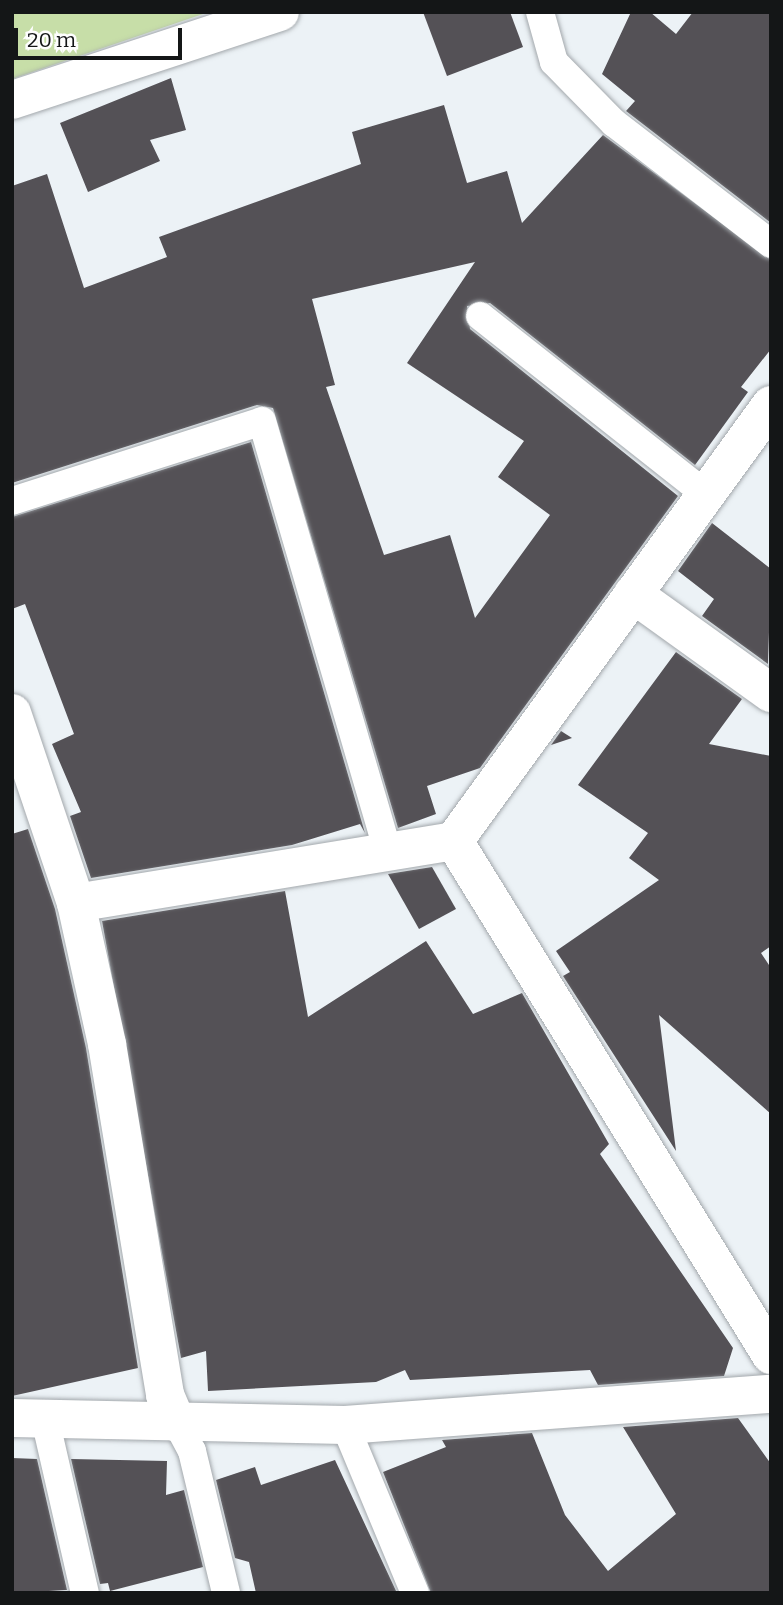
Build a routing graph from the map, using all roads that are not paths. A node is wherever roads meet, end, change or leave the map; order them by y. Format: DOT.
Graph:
graph roads {
  1 [pos="280,12"];
  2 [pos="540,12"];
  3 [pos="12,100"];
  4 [pos="771,244"];
  5 [pos="480,316"];
  6 [pos="771,405"];
  7 [pos="705,494"];
  8 [pos="12,501"];
  9 [pos="633,594"];
  10 [pos="771,693"];
  11 [pos="12,713"];
  12 [pos="454,841"];
  13 [pos="388,852"];
  14 [pos="76,903"];
  15 [pos="771,1355"];
  16 [pos="771,1394"];
  17 [pos="29,1419"];
  18 [pos="177,1423"];
  19 [pos="345,1425"];
  20 [pos="85,1593"];
  21 [pos="226,1593"];
  22 [pos="415,1593"];
  1 -- 3 [label="street"];
  2 -- 4 [label="lane"];
  5 -- 7 [label="lane"];
  6 -- 7 [label="street"];
  7 -- 9 [label="street"];
  8 -- 13 [label="lane"];
  9 -- 10 [label="street"];
  9 -- 12 [label="street"];
  11 -- 14 [label="street"];
  12 -- 13 [label="street"];
  12 -- 15 [label="street"];
  13 -- 14 [label="street"];
  14 -- 18 [label="street"];
  16 -- 19 [label="street"];
  17 -- 18 [label="street"];
  17 -- 20 [label="lane"];
  18 -- 19 [label="street"];
  18 -- 21 [label="lane"];
  19 -- 22 [label="lane"];
}
